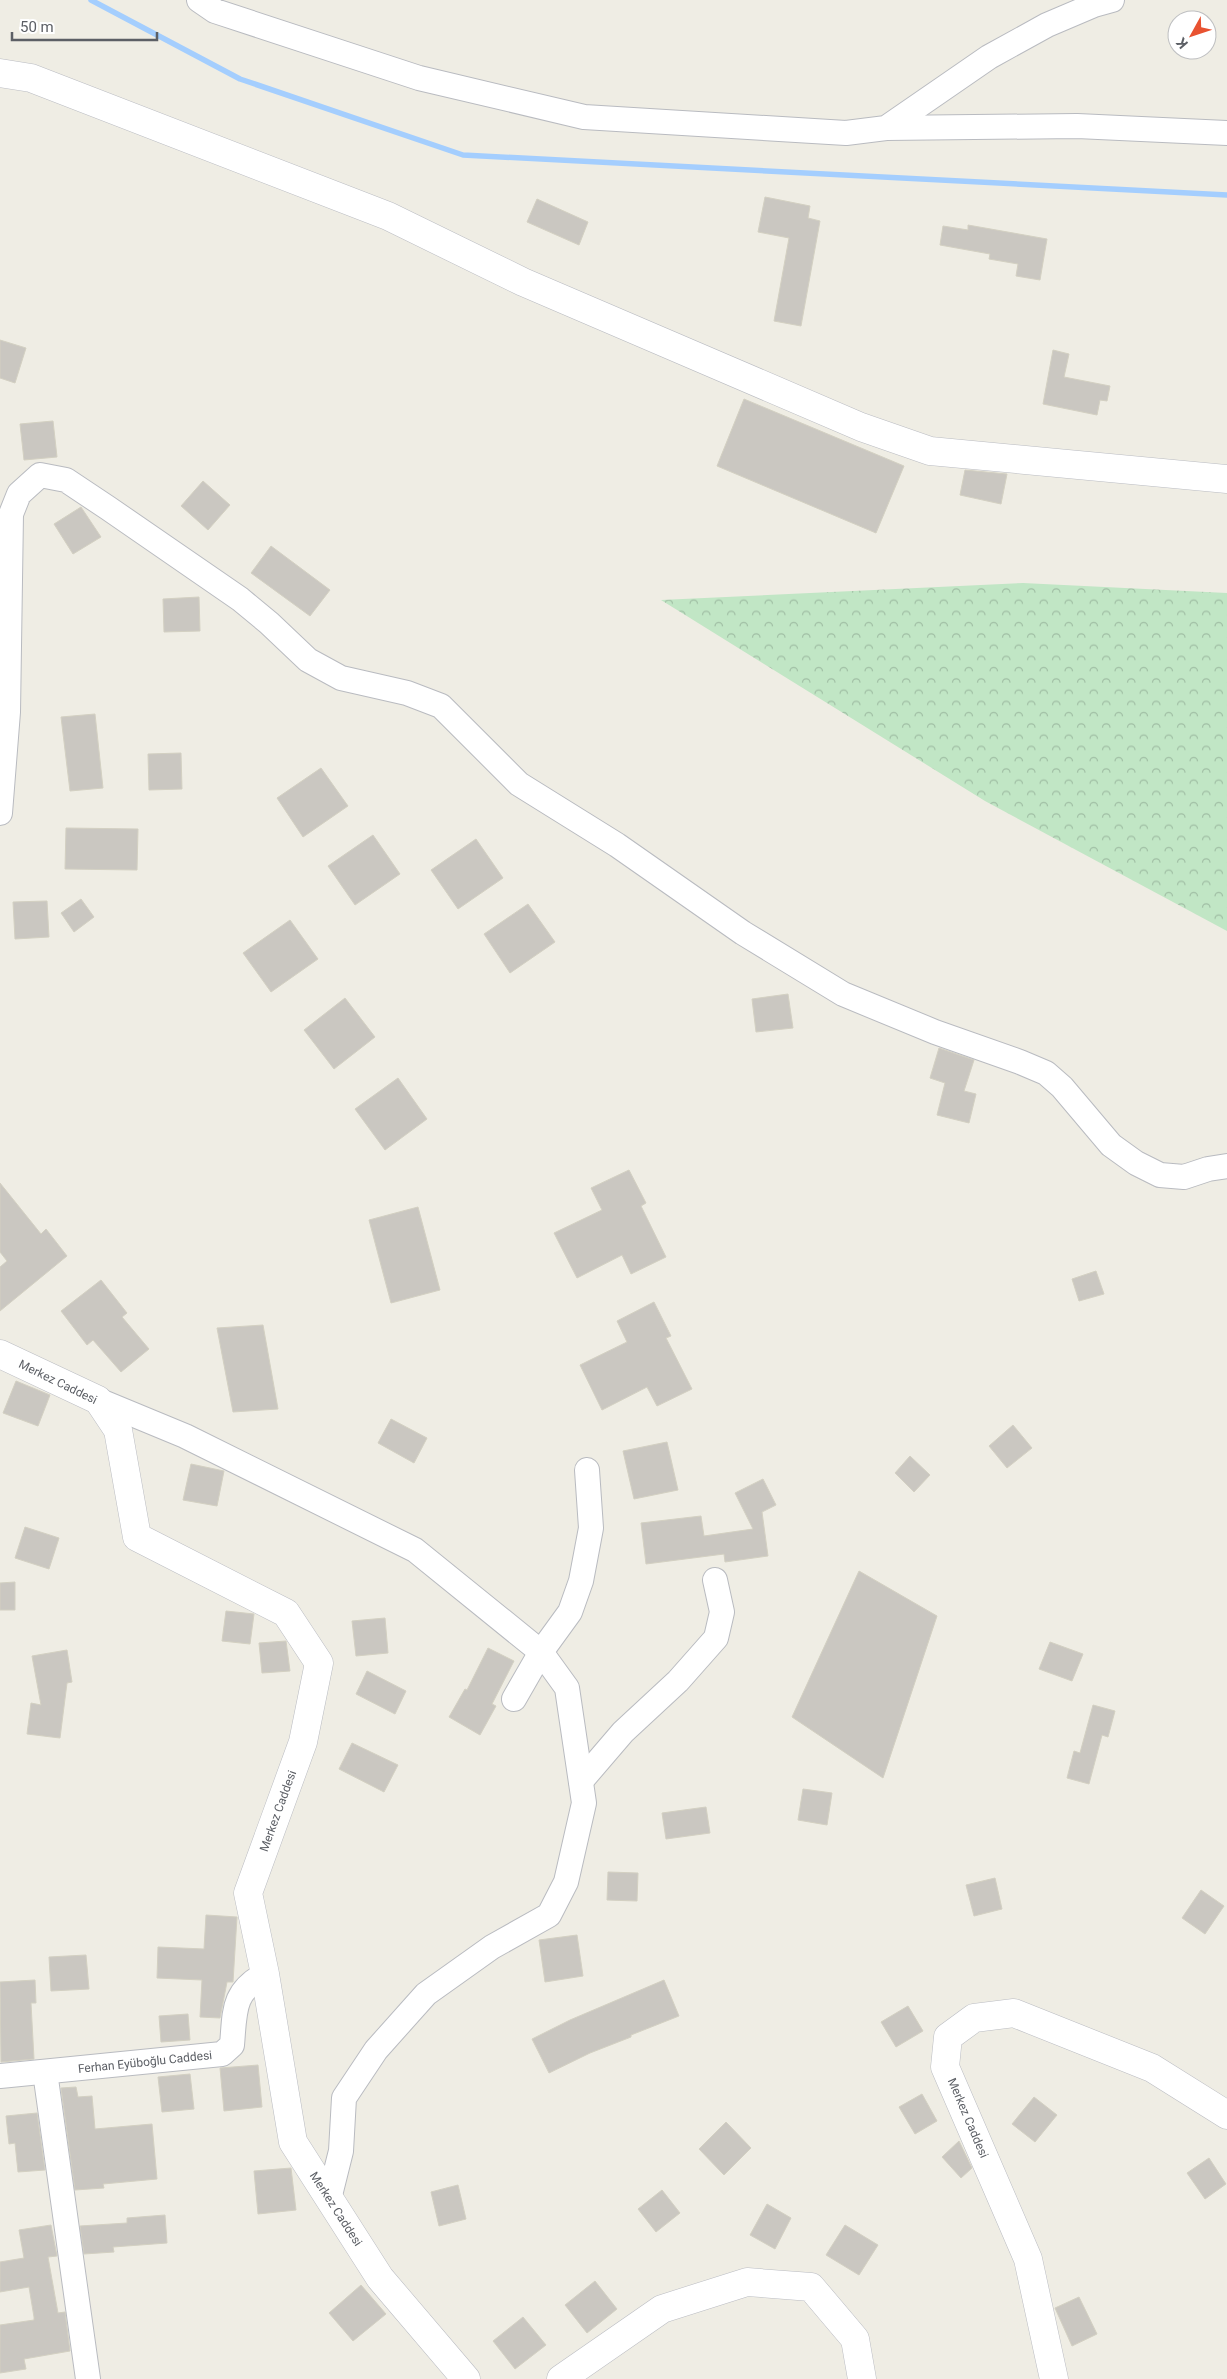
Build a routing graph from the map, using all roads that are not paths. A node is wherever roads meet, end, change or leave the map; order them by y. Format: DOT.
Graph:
graph roads {
  1 [pos="199,0"];
  2 [pos="1112,0"];
  3 [pos="0,74"];
  4 [pos="886,128"];
  5 [pos="1227,133"];
  6 [pos="1227,479"];
  7 [pos="0,813"];
  8 [pos="1227,1166"];
  9 [pos="0,1354"];
  10 [pos="98,1400"];
  11 [pos="587,1470"];
  12 [pos="716,1580"];
  13 [pos="541,1652"];
  14 [pos="514,1699"];
  15 [pos="581,1782"];
  16 [pos="265,1974"];
  17 [pos="45,2072"];
  18 [pos="0,2076"];
  19 [pos="1227,2114"];
  20 [pos="329,2198"];
  21 [pos="88,2379"];
  22 [pos="466,2379"];
  23 [pos="561,2379"];
  24 [pos="862,2379"];
  25 [pos="1054,2379"];
  1 -- 4 [label="street"];
  2 -- 4 [label="street"];
  3 -- 6 [label="street"];
  4 -- 5 [label="street"];
  7 -- 8 [label="street"];
  9 -- 10 [label="street, Merkez Caddesi"];
  10 -- 13 [label="street"];
  10 -- 16 [label="street, Merkez Caddesi"];
  11 -- 13 [label="street"];
  12 -- 15 [label="street"];
  13 -- 14 [label="street"];
  13 -- 15 [label="street"];
  15 -- 20 [label="street"];
  16 -- 17 [label="street, Ferhan Eyüboğlu Caddesi"];
  16 -- 20 [label="street, Merkez Caddesi"];
  17 -- 18 [label="street, Ferhan Eyüboğlu Caddesi"];
  17 -- 21 [label="street"];
  19 -- 25 [label="street, Merkez Caddesi"];
  20 -- 22 [label="street, Merkez Caddesi"];
  23 -- 24 [label="street"];
}
